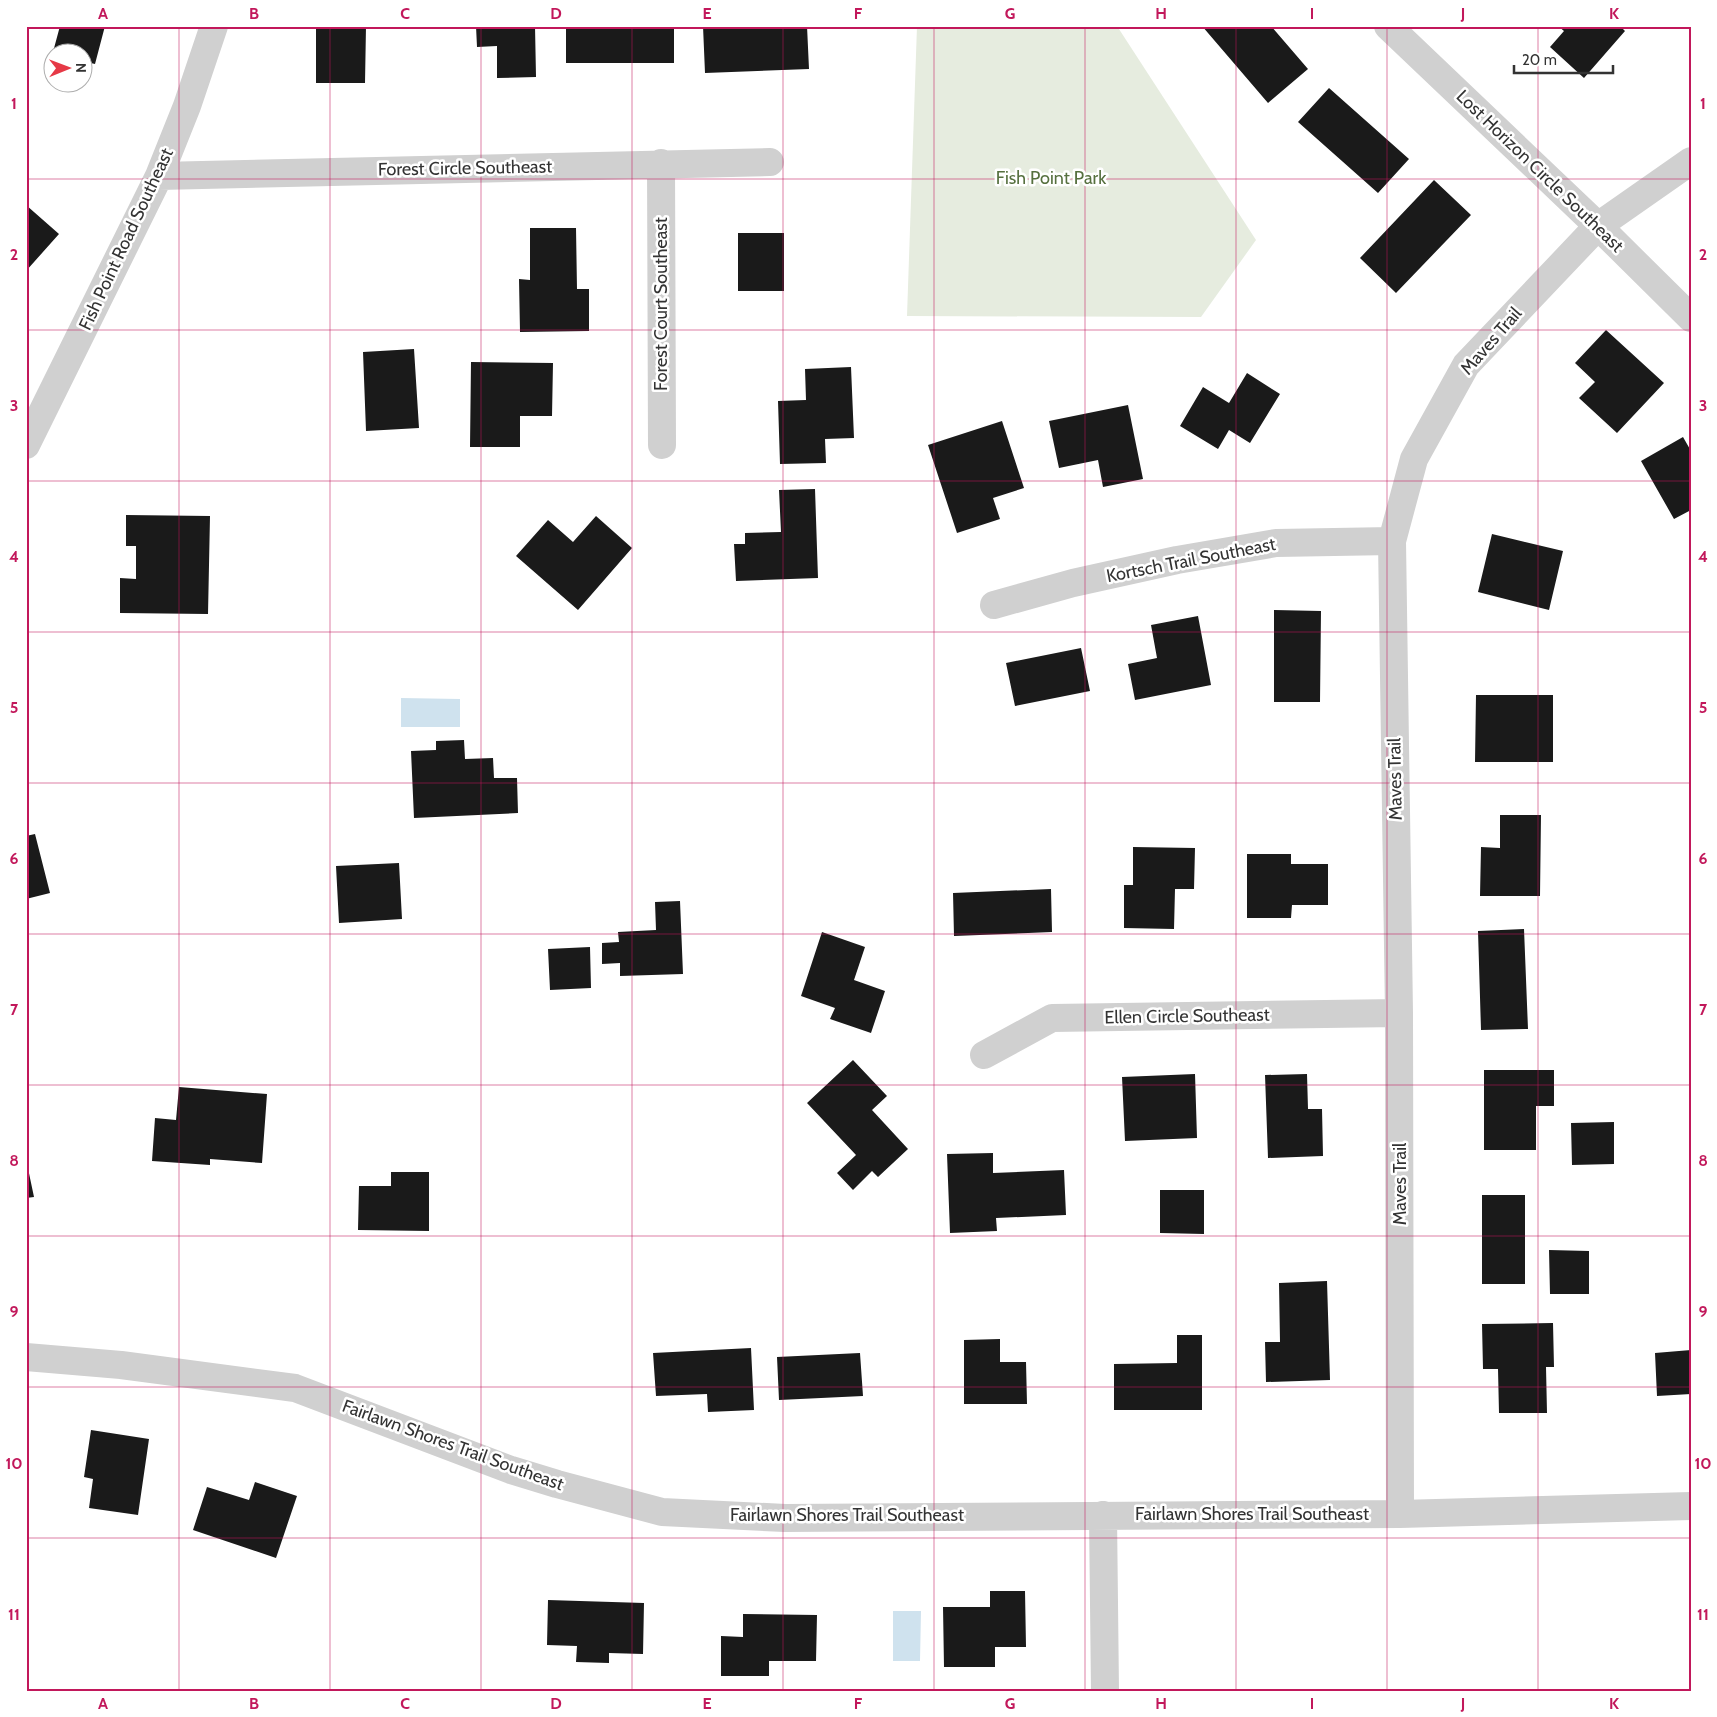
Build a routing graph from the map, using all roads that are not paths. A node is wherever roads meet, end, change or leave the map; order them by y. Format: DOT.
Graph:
graph roads {
  1 [pos="214,26"];
  2 [pos="1388,26"];
  3 [pos="1691,161"];
  4 [pos="770,162"];
  5 [pos="661,164"];
  6 [pos="159,176"];
  7 [pos="1598,226"];
  8 [pos="1691,318"];
  9 [pos="662,444"];
  10 [pos="26,445"];
  11 [pos="1392,541"];
  12 [pos="994,605"];
  13 [pos="1399,1013"];
  14 [pos="984,1055"];
  15 [pos="26,1357"];
  16 [pos="1691,1506"];
  17 [pos="1400,1514"];
  18 [pos="1103,1515"];
  19 [pos="1105,1691"];
  1 -- 6 [label="street, Fish Point Road Southeast"];
  2 -- 7 [label="street, Lost Horizon Circle Southeast"];
  3 -- 7 [label="street, Maves Trail"];
  4 -- 5 [label="street, Forest Circle Southeast"];
  5 -- 6 [label="street, Forest Circle Southeast"];
  5 -- 9 [label="street, Forest Court Southeast"];
  6 -- 10 [label="street, Fish Point Road Southeast"];
  7 -- 8 [label="street, Lost Horizon Circle Southeast"];
  7 -- 11 [label="street, Maves Trail"];
  11 -- 12 [label="street, Kortsch Trail Southeast"];
  11 -- 13 [label="street, Maves Trail"];
  13 -- 14 [label="street, Ellen Circle Southeast"];
  13 -- 17 [label="street, Maves Trail"];
  15 -- 18 [label="street, Fairlawn Shores Trail Southeast"];
  16 -- 17 [label="street, Fairlawn Shores Trail Southeast"];
  17 -- 18 [label="street, Fairlawn Shores Trail Southeast"];
  18 -- 19 [label="street"];
}
